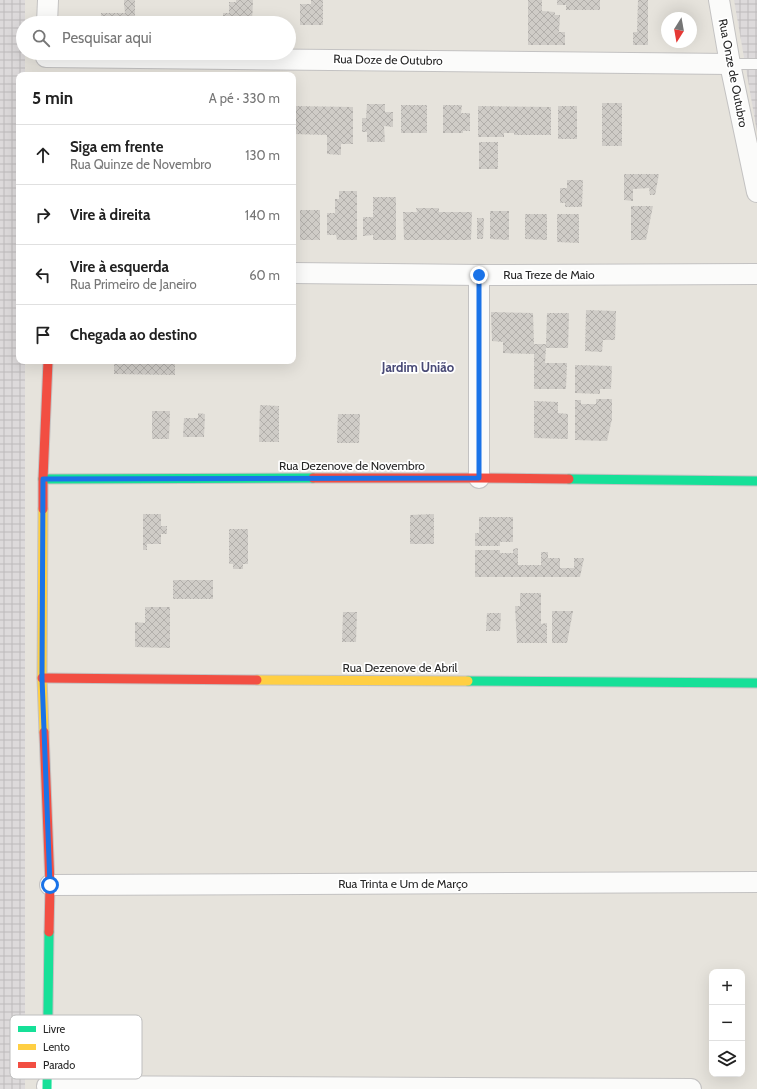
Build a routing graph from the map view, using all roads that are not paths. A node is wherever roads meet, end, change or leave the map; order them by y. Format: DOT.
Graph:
graph roads {
  1 [pos="48,0"];
  2 [pos="719,0"];
  3 [pos="47,16"];
  4 [pos="46,62"];
  5 [pos="730,64"];
  6 [pos="757,64"];
  7 [pos="757,192"];
  8 [pos="296,273"];
  9 [pos="757,274"];
  10 [pos="479,275"];
  11 [pos="48,364"];
  12 [pos="479,478"];
  13 [pos="43,479"];
  14 [pos="757,480"];
  15 [pos="42,678"];
  16 [pos="757,683"];
  17 [pos="757,882"];
  18 [pos="50,885"];
  19 [pos="48,1015"];
  20 [pos="47,1088"];
  21 [pos="691,1089"];
  1 -- 3 [label="street"];
  2 -- 5 [label="street, Rua Onze de Outubro"];
  4 -- 5 [label="street, Rua Doze de Outubro"];
  5 -- 6 [label="lane"];
  5 -- 7 [label="street, Rua Onze de Outubro"];
  8 -- 10 [label="street, Rua Treze de Maio"];
  9 -- 10 [label="street, Rua Treze de Maio"];
  10 -- 12 [label="street"];
  11 -- 13 [label="street"];
  12 -- 13 [label="street, Rua Dezenove de Novembro"];
  12 -- 14 [label="street, Rua Dezenove de Novembro"];
  13 -- 15 [label="street"];
  15 -- 16 [label="street, Rua Dezenove de Abril"];
  15 -- 18 [label="street"];
  17 -- 18 [label="street, Rua Trinta e Um de Março"];
  18 -- 19 [label="street"];
  20 -- 21 [label="street"];
}
